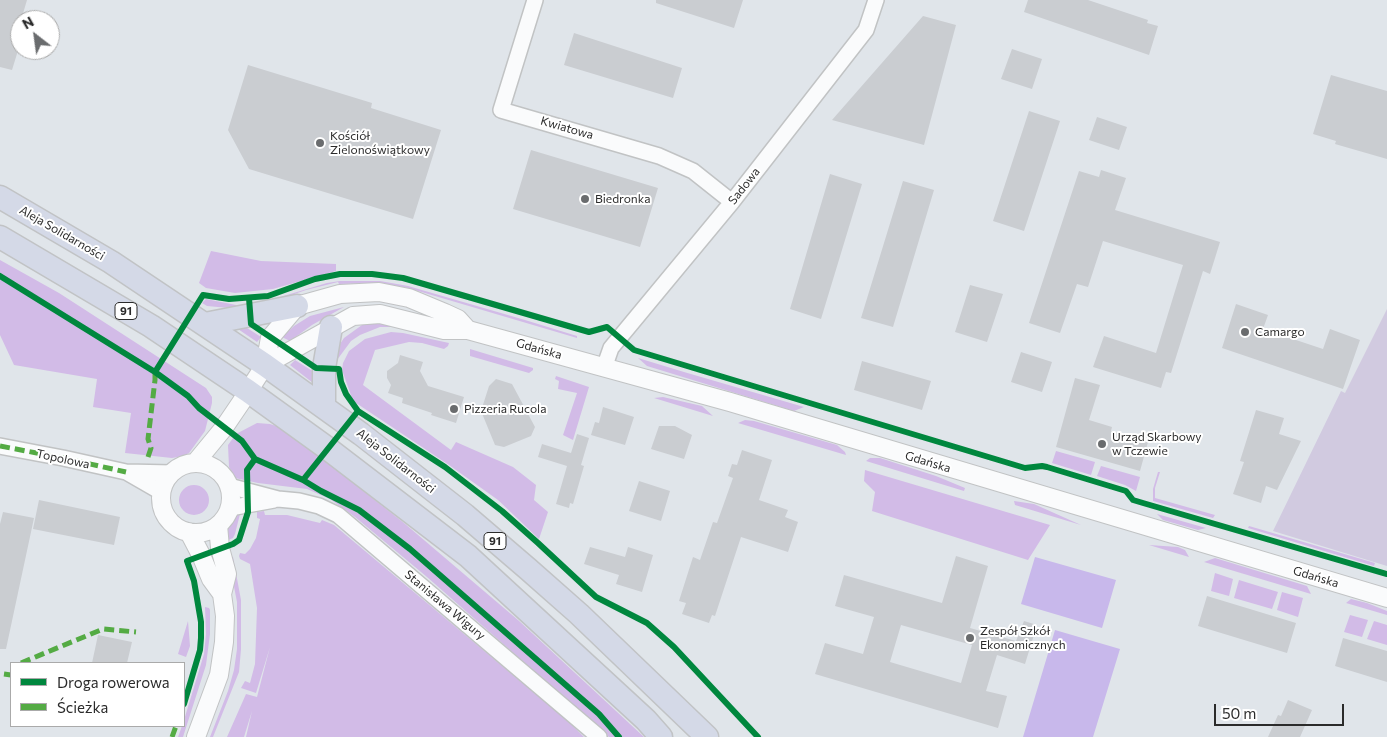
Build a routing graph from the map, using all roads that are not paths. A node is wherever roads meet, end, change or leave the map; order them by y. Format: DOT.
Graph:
graph roads {
  1 [pos="535,0"];
  2 [pos="876,0"];
  3 [pos="0,197"];
  4 [pos="732,202"];
  5 [pos="0,237"];
  6 [pos="297,306"];
  7 [pos="205,324"];
  8 [pos="331,327"];
  9 [pos="468,330"];
  10 [pos="265,365"];
  11 [pos="604,368"];
  12 [pos="248,391"];
  13 [pos="324,407"];
  14 [pos="221,432"];
  15 [pos="0,446"];
  16 [pos="195,463"];
  17 [pos="218,470"];
  18 [pos="126,472"];
  19 [pos="172,473"];
  20 [pos="229,486"];
  21 [pos="161,492"];
  22 [pos="278,499"];
  23 [pos="230,508"];
  24 [pos="218,525"];
  25 [pos="189,532"];
  26 [pos="222,594"];
  27 [pos="1387,598"];
  28 [pos="196,737"];
  29 [pos="598,737"];
  30 [pos="661,737"];
  31 [pos="707,737"];
  1 -- 4 [label="street, Kwiatowa"];
  2 -- 4 [label="street, Sadowa"];
  3 -- 7 [label="main road, Aleja Solidarności / 91"];
  4 -- 11 [label="street, Sadowa"];
  5 -- 12 [label="main road, 91"];
  6 -- 7 [label="main road"];
  6 -- 9 [label="street, Gdańska"];
  6 -- 10 [label="street"];
  7 -- 10 [label="main road, Aleja Solidarności / 91"];
  8 -- 9 [label="street, Gdańska"];
  8 -- 10 [label="street, Gdańska"];
  8 -- 13 [label="main road"];
  9 -- 11 [label="street, Gdańska"];
  10 -- 12 [label="street"];
  10 -- 13 [label="main road, Aleja Solidarności / 91"];
  11 -- 27 [label="street, Gdańska"];
  12 -- 14 [label="street"];
  12 -- 30 [label="main road, 91"];
  13 -- 31 [label="main road, Aleja Solidarności / 91"];
  14 -- 16 [label="street"];
  14 -- 17 [label="street"];
  15 -- 18 [label="street, Topolowa"];
  16 -- 17 [label="street"];
  16 -- 19 [label="street"];
  17 -- 20 [label="street"];
  18 -- 19 [label="street, Topolowa"];
  18 -- 21 [label="street, Topolowa"];
  19 -- 21 [label="street"];
  20 -- 22 [label="street, Stanisława Wigury"];
  20 -- 23 [label="street"];
  21 -- 25 [label="street"];
  22 -- 23 [label="street, Stanisława Wigury"];
  22 -- 29 [label="street, Stanisława Wigury"];
  23 -- 24 [label="street"];
  24 -- 25 [label="street"];
  24 -- 26 [label="street"];
  25 -- 26 [label="street"];
  26 -- 28 [label="street"];
}
